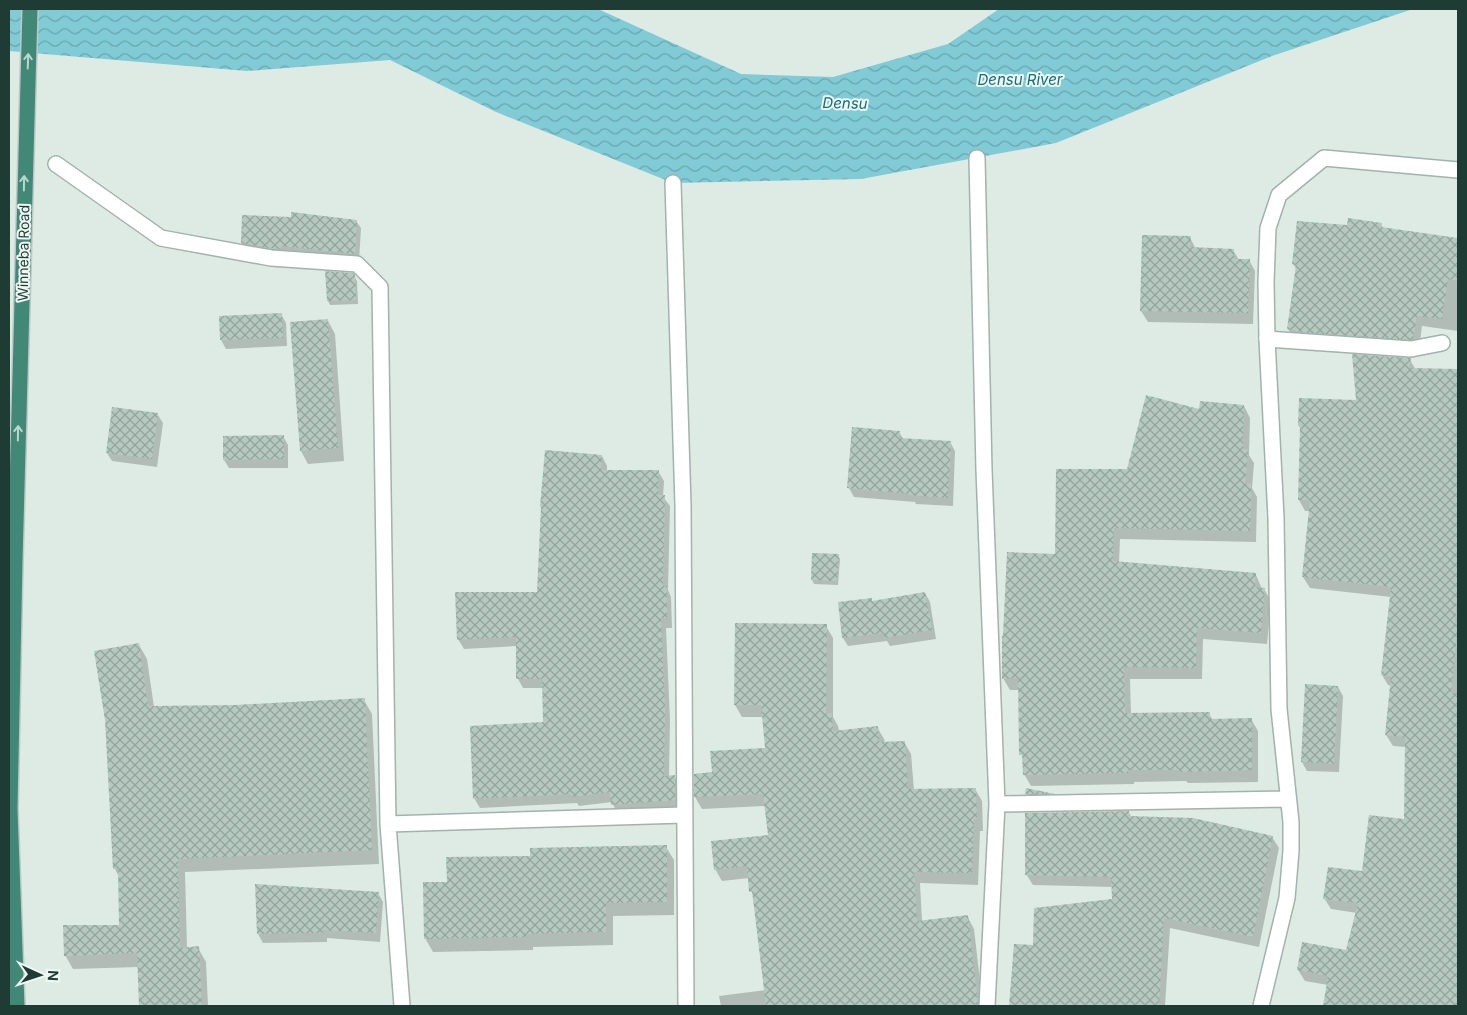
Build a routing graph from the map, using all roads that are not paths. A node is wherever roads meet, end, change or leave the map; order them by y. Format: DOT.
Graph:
graph roads {
  1 [pos="30,9"];
  2 [pos="977,158"];
  3 [pos="56,164"];
  4 [pos="1458,170"];
  5 [pos="673,183"];
  6 [pos="1267,339"];
  7 [pos="1442,343"];
  8 [pos="1288,798"];
  9 [pos="996,804"];
  10 [pos="684,815"];
  11 [pos="388,824"];
  12 [pos="17,1006"];
  13 [pos="402,1006"];
  14 [pos="686,1006"];
  15 [pos="987,1006"];
  16 [pos="1261,1006"];
  12 -- 1 [label="highway, Winneba Road, one-way"];
  2 -- 9 [label="street"];
  3 -- 11 [label="street"];
  4 -- 6 [label="street"];
  5 -- 10 [label="street"];
  6 -- 7 [label="street"];
  6 -- 8 [label="street"];
  8 -- 9 [label="street"];
  8 -- 16 [label="street"];
  9 -- 15 [label="street"];
  10 -- 11 [label="street"];
  10 -- 14 [label="street"];
  11 -- 13 [label="street"];
}
